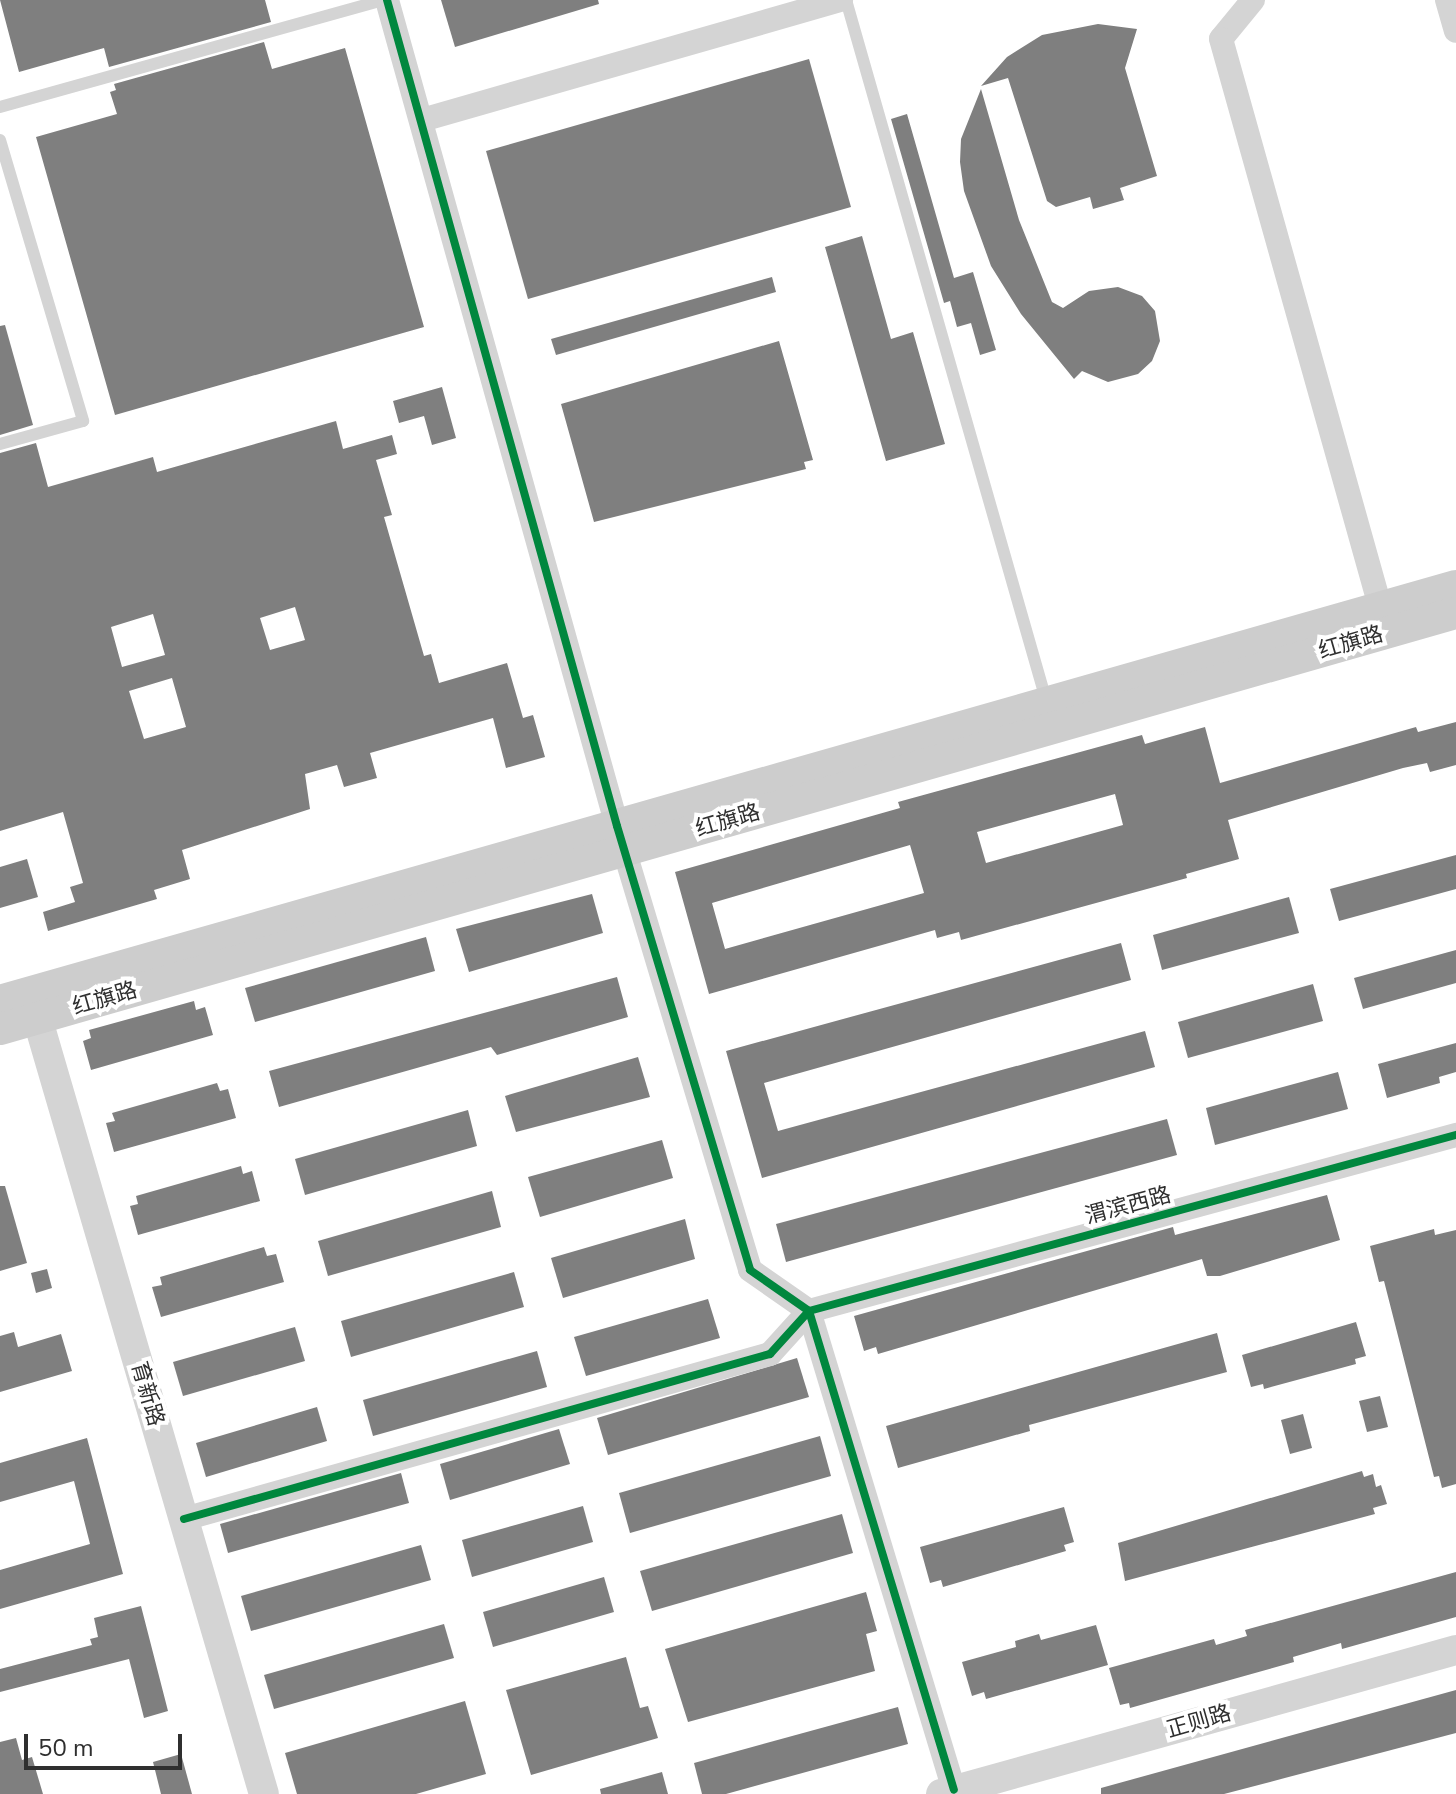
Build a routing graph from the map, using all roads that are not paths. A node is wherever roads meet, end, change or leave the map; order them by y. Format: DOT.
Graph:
graph roads {
  1 [pos="385,0"];
  2 [pos="843,0"];
  3 [pos="1253,0"];
  4 [pos="1447,0"];
  5 [pos="1456,31"];
  6 [pos="0,107"];
  7 [pos="422,120"];
  8 [pos="0,140"];
  9 [pos="0,444"];
  10 [pos="1456,586"];
  11 [pos="1456,613"];
  12 [pos="1384,620"];
  13 [pos="1047,703"];
  14 [pos="621,838"];
  15 [pos="22,1004"];
  16 [pos="0,1029"];
  17 [pos="1456,1135"];
  18 [pos="809,1311"];
  19 [pos="184,1519"];
  20 [pos="1456,1650"];
  21 [pos="1022,1783"];
  22 [pos="948,1792"];
  23 [pos="264,1794"];
  1 -- 6 [label="lane"];
  1 -- 7 [label="street"];
  2 -- 7 [label="street"];
  2 -- 13 [label="lane"];
  3 -- 12 [label="street"];
  4 -- 5 [label="street"];
  7 -- 14 [label="street"];
  8 -- 9 [label="lane"];
  10 -- 12 [label="main road, 红旗路"];
  11 -- 12 [label="main road, 红旗路"];
  12 -- 13 [label="main road, 红旗路"];
  12 -- 14 [label="main road, 红旗路"];
  13 -- 14 [label="main road, 红旗路"];
  14 -- 15 [label="main road, 红旗路"];
  14 -- 18 [label="street"];
  15 -- 16 [label="main road, 红旗路"];
  15 -- 19 [label="street, 育新路"];
  17 -- 18 [label="street, 渭滨西路"];
  18 -- 19 [label="street"];
  18 -- 22 [label="street"];
  19 -- 23 [label="street, 育新路"];
  20 -- 21 [label="street, 正则路"];
  21 -- 22 [label="street, 正则路"];
}
